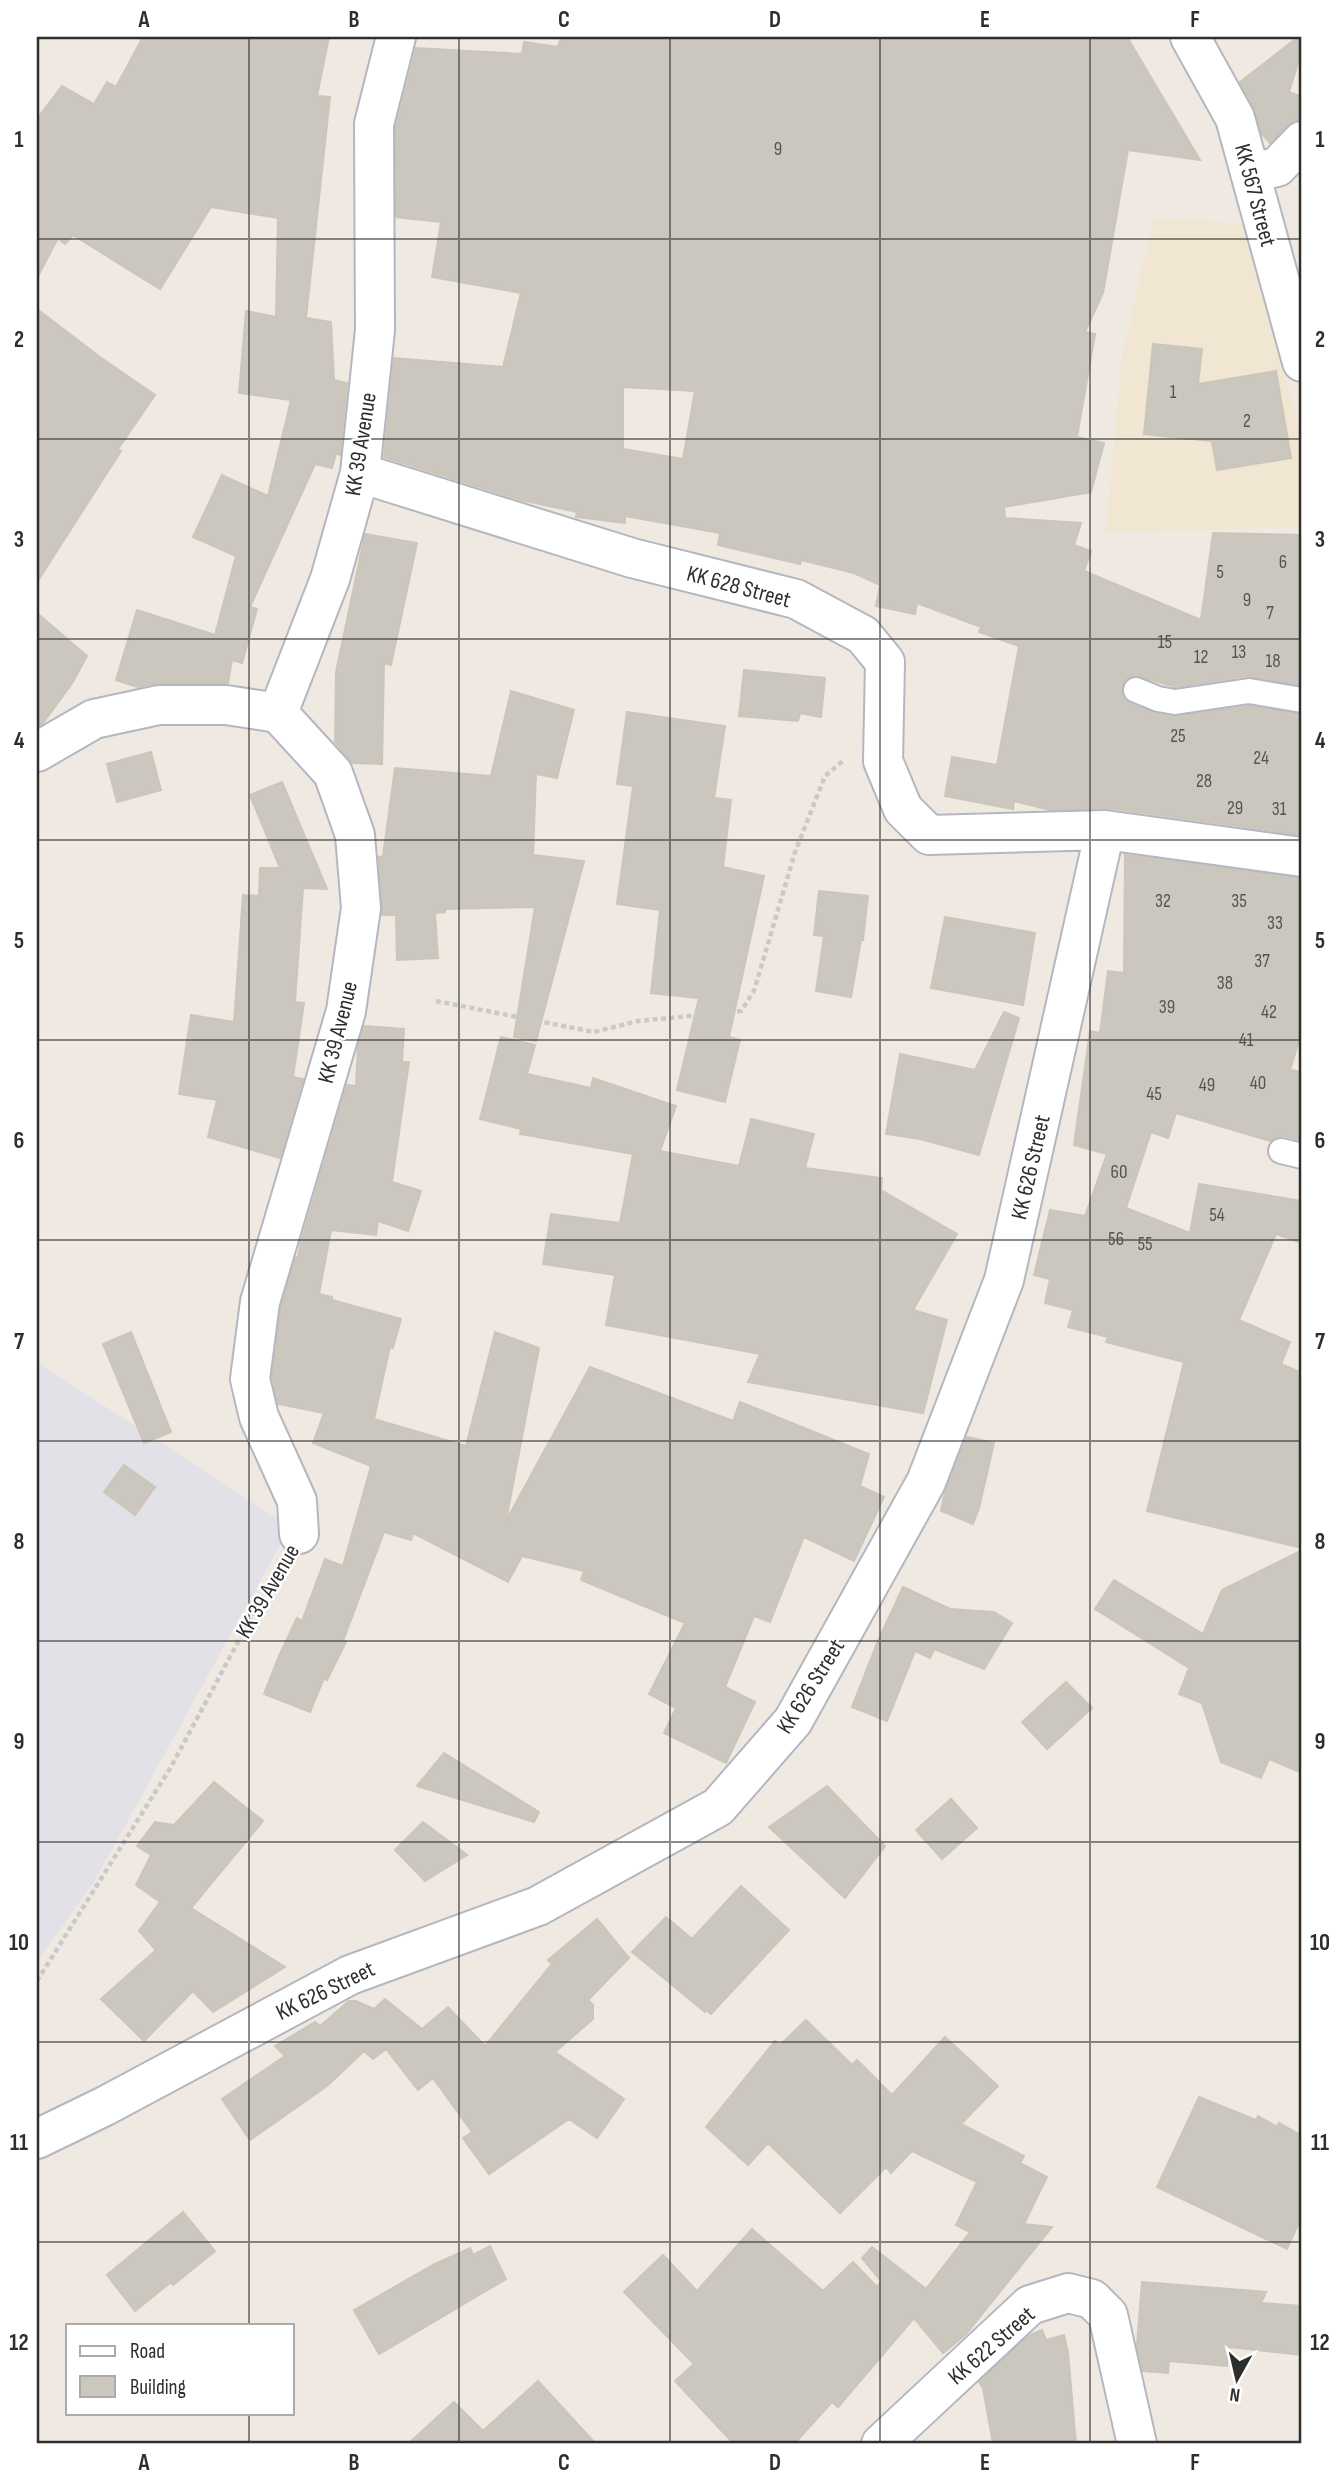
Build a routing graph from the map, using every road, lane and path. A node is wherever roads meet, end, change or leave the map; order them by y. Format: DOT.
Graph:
graph roads {
  1 [pos="396,37"];
  2 [pos="1190,37"];
  3 [pos="1302,141"];
  4 [pos="1250,173"];
  5 [pos="1295,300"];
  6 [pos="1302,362"];
  7 [pos="360,473"];
  8 [pos="1136,690"];
  9 [pos="1302,699"];
  10 [pos="278,713"];
  11 [pos="884,725"];
  12 [pos="37,752"];
  13 [pos="1105,830"];
  14 [pos="1302,857"];
  15 [pos="436,1001"];
  16 [pos="299,1534"];
  17 [pos="37,1981"];
  18 [pos="37,2138"];
  19 [pos="881,2444"];
  20 [pos="1137,2444"];
  1 -- 7 [label="street, KK 39 Avenue"];
  2 -- 4 [label="street, KK 567 Street"];
  3 -- 4 [label="street"];
  4 -- 5 [label="street, KK 567 Street"];
  5 -- 6 [label="street, KK 567 Street"];
  7 -- 10 [label="street, KK 39 Avenue"];
  7 -- 11 [label="street, KK 628 Street"];
  8 -- 9 [label="lane"];
  10 -- 12 [label="street"];
  10 -- 16 [label="street, KK 39 Avenue"];
  11 -- 13 [label="street, KK 628 Street"];
  11 -- 15 [label="path"];
  13 -- 14 [label="street, KK 628 Street"];
  13 -- 18 [label="street, KK 626 Street"];
  16 -- 17 [label="path, KK 39 Avenue"];
  19 -- 20 [label="street, KK 622 Street"];
}
